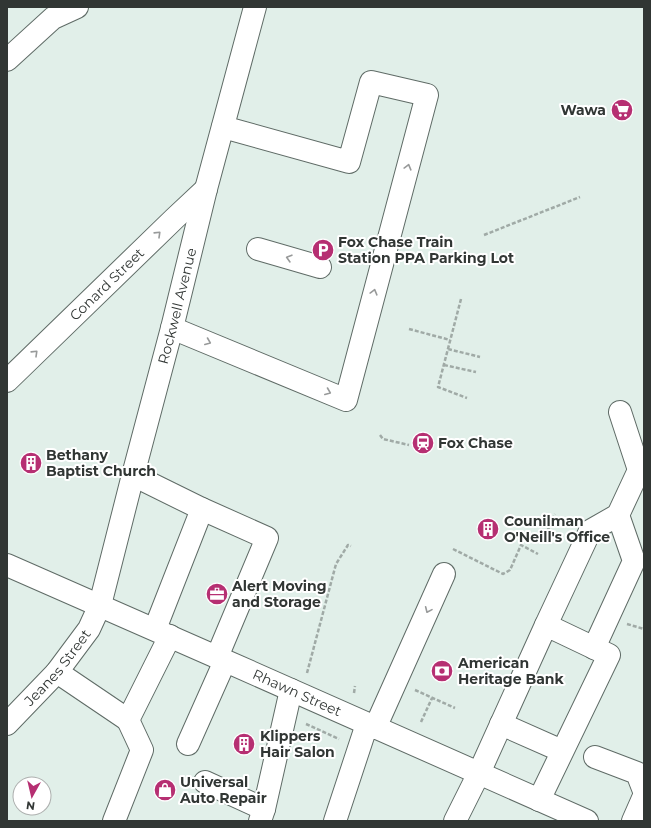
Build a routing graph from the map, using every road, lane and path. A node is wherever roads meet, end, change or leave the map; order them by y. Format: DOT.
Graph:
graph roads {
  1 [pos="77,7"];
  2 [pos="255,7"];
  3 [pos="8,58"];
  4 [pos="223,127"];
  5 [pos="206,189"];
  6 [pos="580,197"];
  7 [pos="484,235"];
  8 [pos="258,249"];
  9 [pos="320,267"];
  10 [pos="461,299"];
  11 [pos="172,328"];
  12 [pos="408,328"];
  13 [pos="450,340"];
  14 [pos="448,349"];
  15 [pos="480,357"];
  16 [pos="444,365"];
  17 [pos="476,372"];
  18 [pos="7,381"];
  19 [pos="467,398"];
  20 [pos="620,412"];
  21 [pos="380,435"];
  22 [pos="409,445"];
  23 [pos="641,470"];
  24 [pos="133,476"];
  25 [pos="202,509"];
  26 [pos="555,514"];
  27 [pos="618,515"];
  28 [pos="545,536"];
  29 [pos="350,546"];
  30 [pos="453,549"];
  31 [pos="538,554"];
  32 [pos="7,565"];
  33 [pos="444,574"];
  34 [pos="100,605"];
  35 [pos="546,625"];
  36 [pos="162,632"];
  37 [pos="594,648"];
  38 [pos="221,659"];
  39 [pos="57,672"];
  40 [pos="307,673"];
  41 [pos="355,686"];
  42 [pos="412,689"];
  43 [pos="291,690"];
  44 [pos="354,693"];
  45 [pos="432,698"];
  46 [pos="455,708"];
  47 [pos="128,720"];
  48 [pos="301,722"];
  49 [pos="421,722"];
  50 [pos="7,724"];
  51 [pos="501,724"];
  52 [pos="371,726"];
  53 [pos="342,740"];
  54 [pos="188,744"];
  55 [pos="562,751"];
  56 [pos="595,757"];
  57 [pos="478,773"];
  58 [pos="205,782"];
  59 [pos="644,791"];
  60 [pos="644,796"];
  61 [pos="549,810"];
  62 [pos="262,815"];
  63 [pos="114,821"];
  64 [pos="335,821"];
  65 [pos="454,821"];
  66 [pos="587,821"];
  67 [pos="633,821"];
  1 -- 3 [label="street"];
  2 -- 4 [label="street, Rockwell Avenue"];
  4 -- 5 [label="street, Rockwell Avenue"];
  11 -- 4 [label="street, one-way"];
  5 -- 11 [label="street, Rockwell Avenue"];
  18 -- 5 [label="street, Conard Street, one-way"];
  6 -- 7 [label="path"];
  9 -- 8 [label="street, one-way"];
  10 -- 13 [label="path"];
  11 -- 24 [label="street, Rockwell Avenue"];
  12 -- 13 [label="path"];
  13 -- 14 [label="path"];
  14 -- 15 [label="path"];
  14 -- 16 [label="path"];
  16 -- 17 [label="path"];
  16 -- 19 [label="path"];
  20 -- 23 [label="street"];
  21 -- 22 [label="path"];
  23 -- 27 [label="street"];
  24 -- 25 [label="street"];
  24 -- 34 [label="street, Rockwell Avenue"];
  25 -- 36 [label="street"];
  25 -- 38 [label="street"];
  26 -- 28 [label="path"];
  27 -- 35 [label="street"];
  27 -- 37 [label="street"];
  29 -- 40 [label="path"];
  30 -- 31 [label="path"];
  32 -- 34 [label="street, Rhawn Street"];
  33 -- 52 [label="street, one-way"];
  34 -- 36 [label="street, Rhawn Street"];
  34 -- 39 [label="street, Jeanes Street"];
  35 -- 37 [label="street"];
  35 -- 51 [label="street"];
  36 -- 38 [label="street, Rhawn Street"];
  36 -- 47 [label="street"];
  37 -- 55 [label="street"];
  38 -- 43 [label="street, Rhawn Street"];
  38 -- 54 [label="street"];
  39 -- 47 [label="street"];
  39 -- 50 [label="street, Jeanes Street"];
  41 -- 44 [label="path"];
  42 -- 45 [label="path"];
  43 -- 52 [label="street, Rhawn Street"];
  43 -- 62 [label="street"];
  45 -- 46 [label="path"];
  45 -- 49 [label="path"];
  47 -- 63 [label="street"];
  48 -- 53 [label="path"];
  51 -- 55 [label="street"];
  51 -- 57 [label="street"];
  52 -- 57 [label="street, Rhawn Street"];
  52 -- 64 [label="street"];
  55 -- 61 [label="street"];
  56 -- 59 [label="street"];
  57 -- 61 [label="street, Rhawn Street"];
  57 -- 65 [label="street"];
  58 -- 62 [label="street"];
  60 -- 67 [label="street"];
  61 -- 66 [label="street, Rhawn Street"];
}
